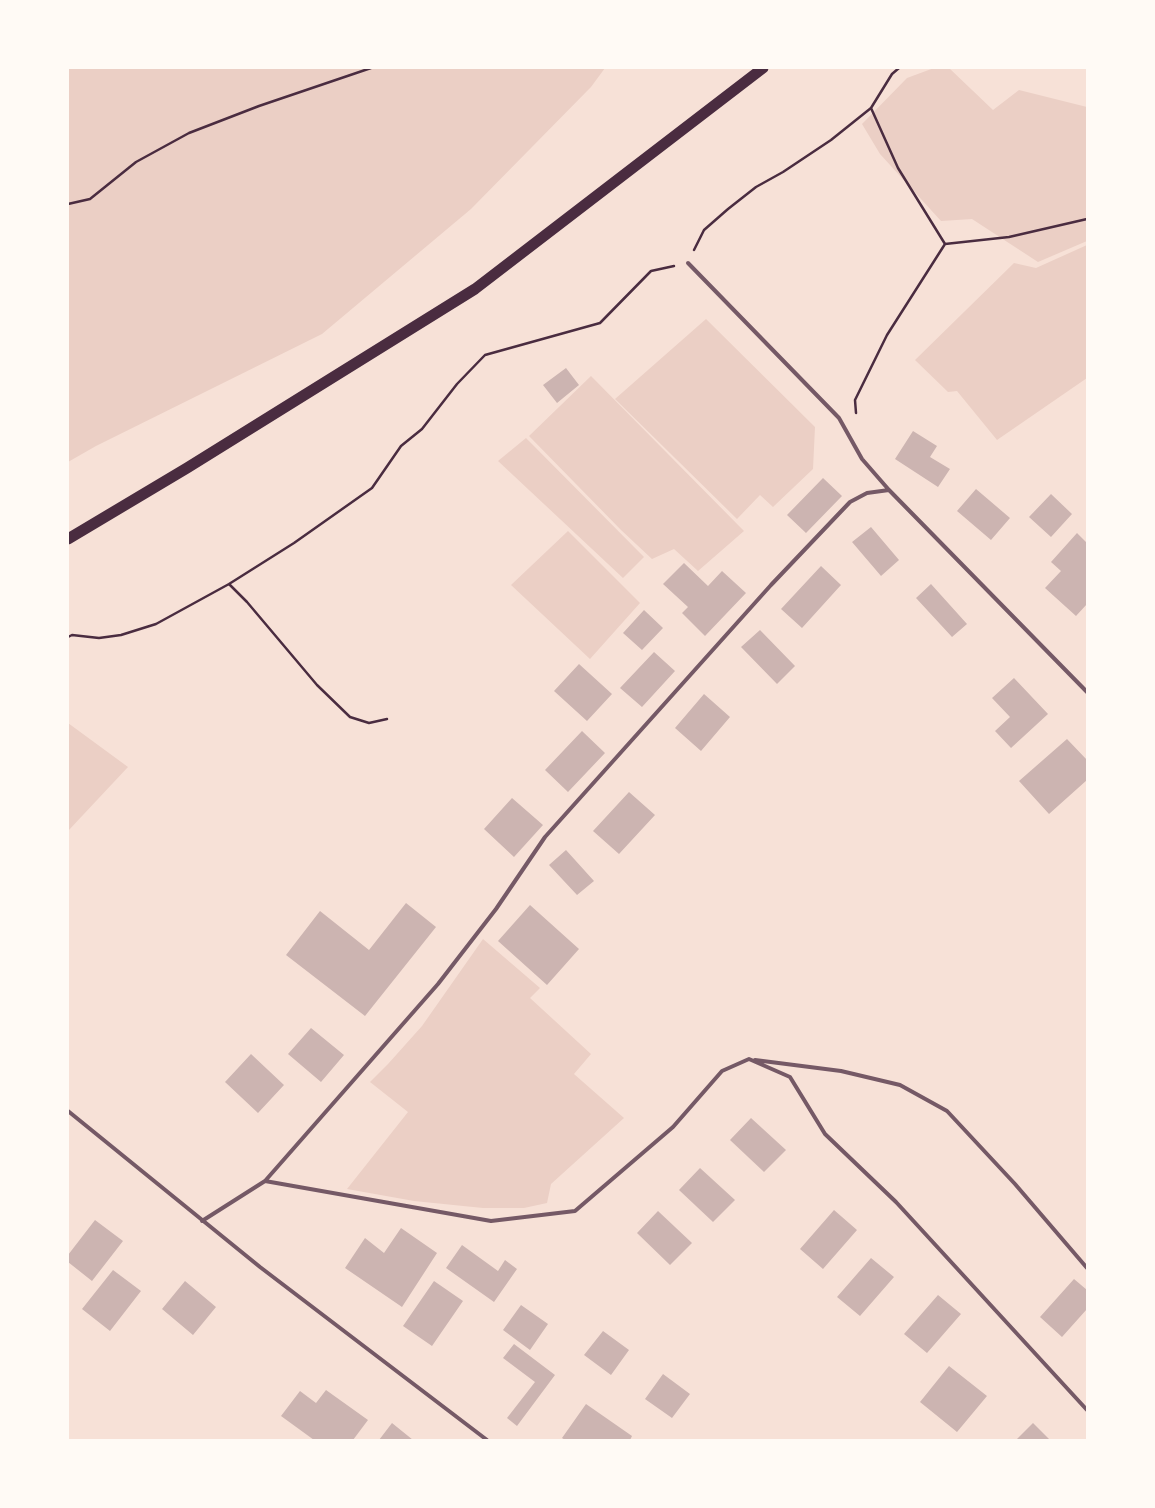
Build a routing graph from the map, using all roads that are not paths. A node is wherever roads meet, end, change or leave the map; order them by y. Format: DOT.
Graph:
graph roads {
  1 [pos="763,68"];
  2 [pos="688,263"];
  3 [pos="889,490"];
  4 [pos="68,538"];
  5 [pos="1087,692"];
  6 [pos="750,1059"];
  7 [pos="68,1111"];
  8 [pos="264,1181"];
  9 [pos="202,1221"];
  10 [pos="1087,1268"];
  11 [pos="1087,1410"];
  12 [pos="487,1440"];
  1 -- 4 [label="highway"];
  2 -- 3 [label="street"];
  3 -- 5 [label="street"];
  3 -- 8 [label="street"];
  6 -- 8 [label="street"];
  6 -- 10 [label="street"];
  6 -- 11 [label="street"];
  7 -- 9 [label="street"];
  8 -- 9 [label="street"];
  9 -- 12 [label="street"];
}
